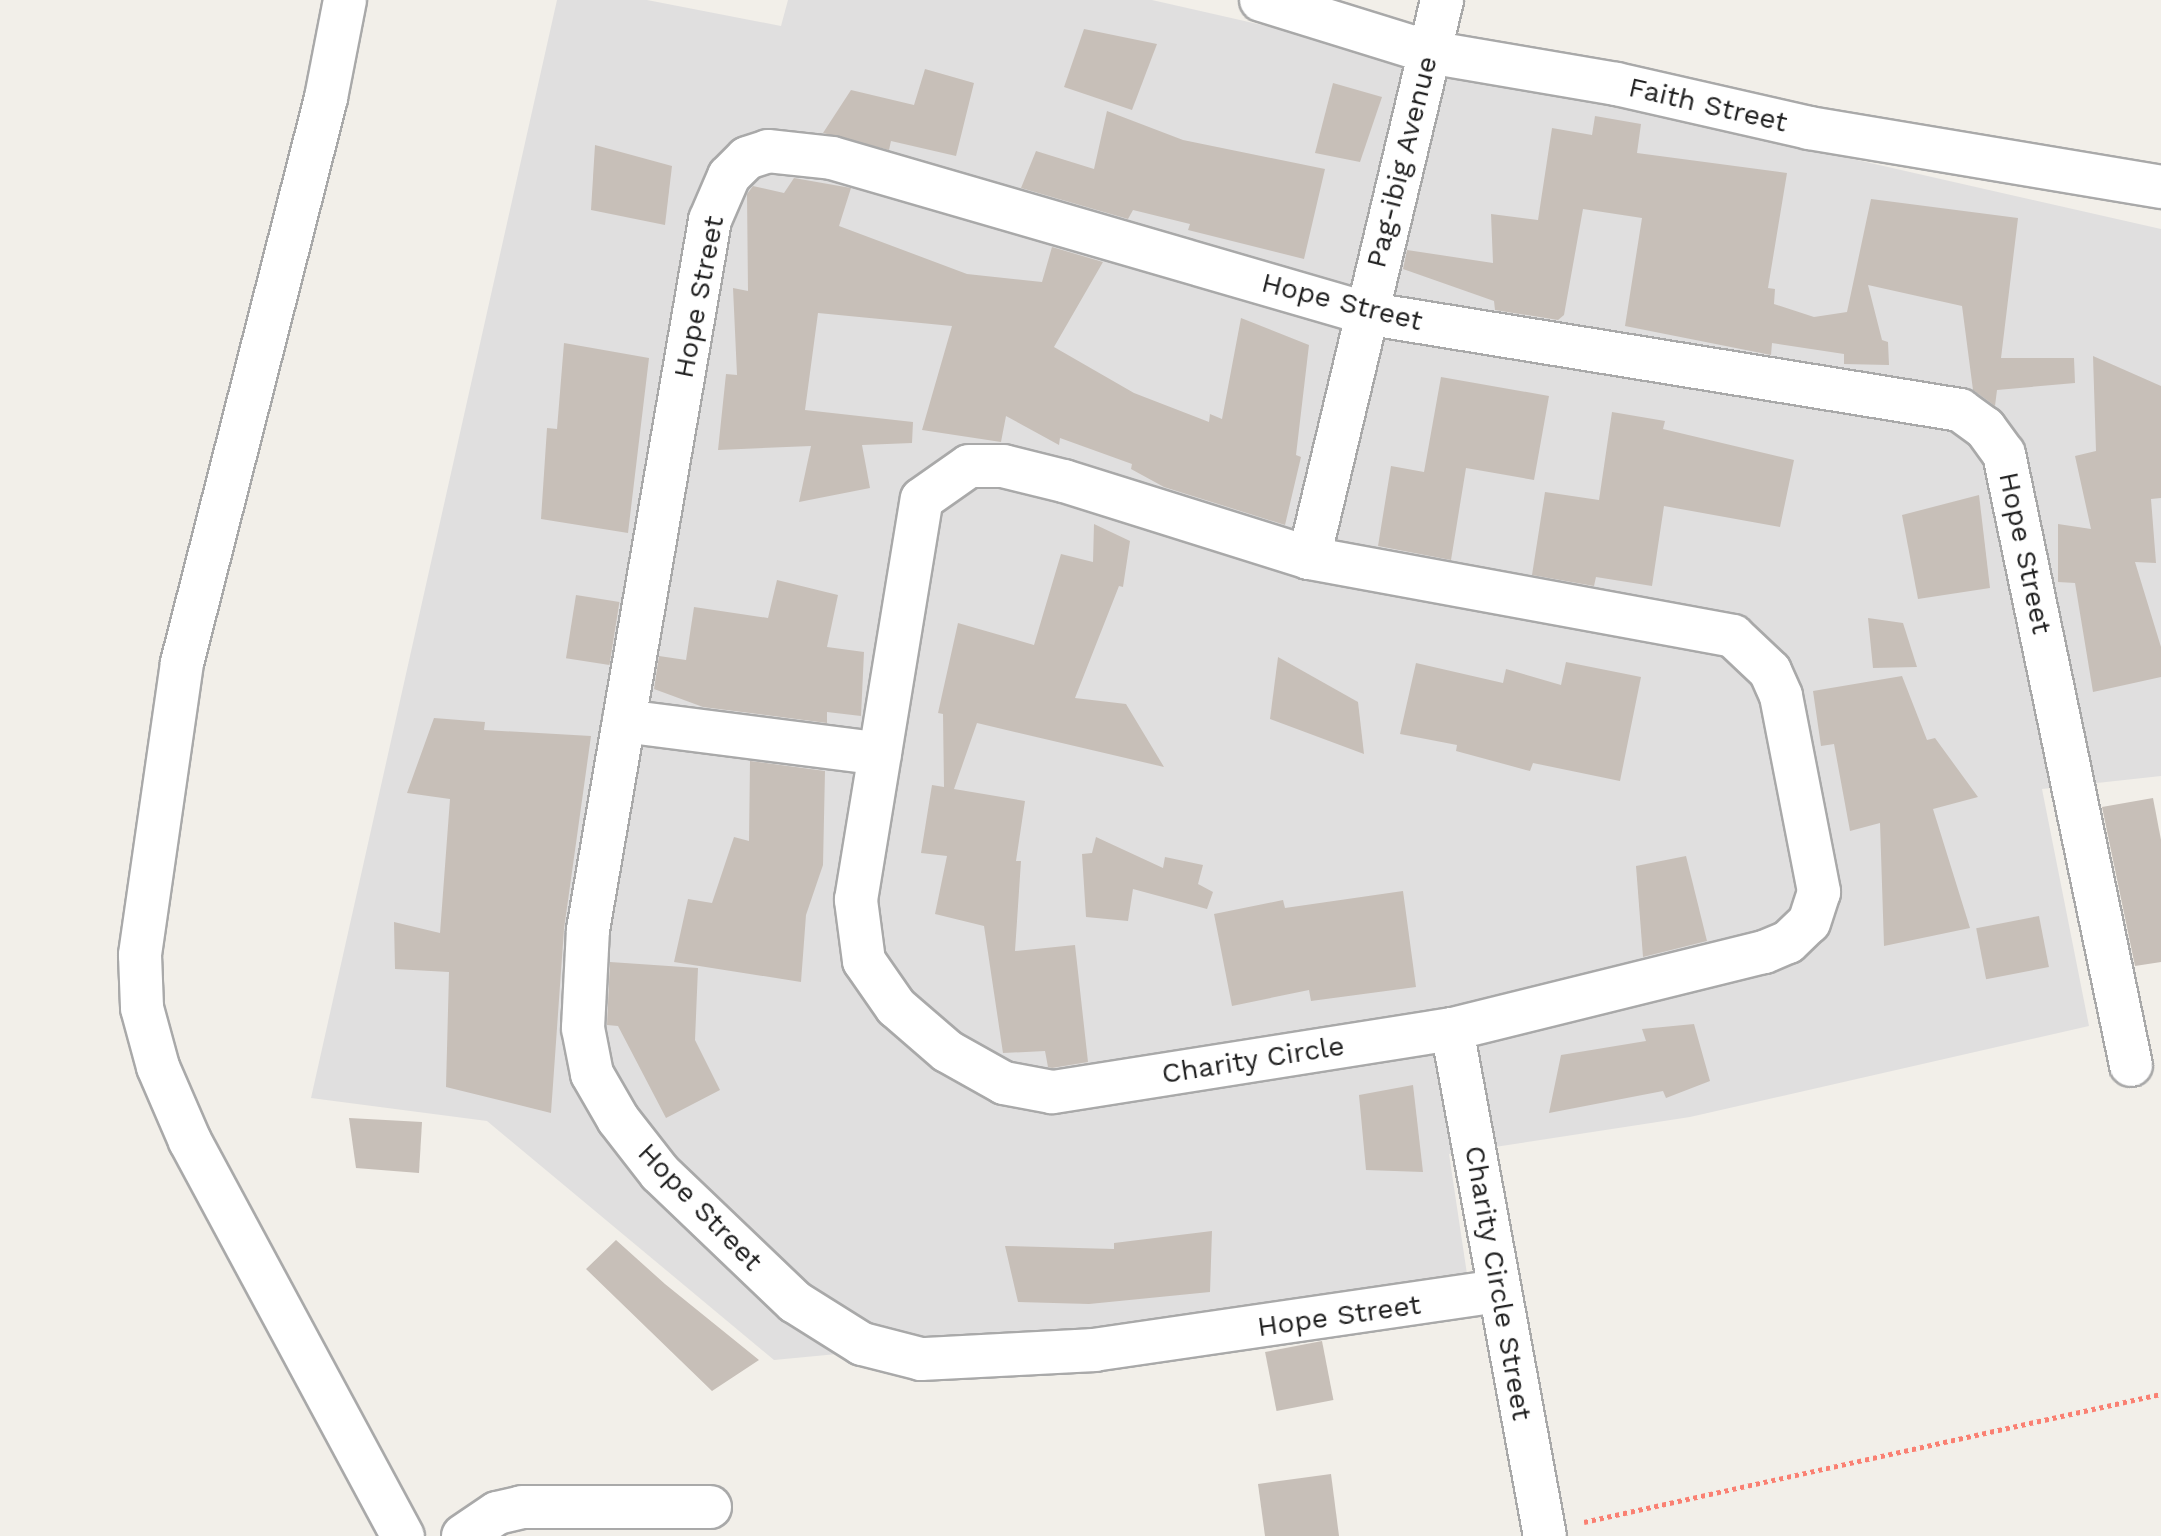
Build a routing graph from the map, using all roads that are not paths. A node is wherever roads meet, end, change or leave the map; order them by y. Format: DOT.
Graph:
graph roads {
  1 [pos="345,0"];
  2 [pos="1261,0"];
  3 [pos="1442,0"];
  4 [pos="1429,52"];
  5 [pos="2161,187"];
  6 [pos="1365,313"];
  7 [pos="1309,558"];
  8 [pos="624,721"];
  9 [pos="880,754"];
  10 [pos="1452,1029"];
  11 [pos="2131,1065"];
  12 [pos="1498,1291"];
  13 [pos="710,1507"];
  14 [pos="1544,1534"];
  15 [pos="403,1536"];
  16 [pos="463,1536"];
  1 -- 15 [label="street"];
  2 -- 4 [label="street, Faith Street"];
  3 -- 4 [label="street, Pag-ibig Avenue"];
  4 -- 5 [label="street, Faith Street"];
  4 -- 6 [label="street, Pag-ibig Avenue"];
  6 -- 7 [label="street, Pag-ibig Avenue"];
  6 -- 8 [label="street, Hope Street"];
  6 -- 11 [label="street, Hope Street"];
  7 -- 9 [label="street, Charity Circle"];
  7 -- 10 [label="street, Charity Circle"];
  8 -- 9 [label="street"];
  8 -- 12 [label="street, Hope Street"];
  9 -- 10 [label="street, Charity Circle"];
  10 -- 12 [label="street, Charity Circle Street"];
  12 -- 14 [label="street, Charity Circle Street"];
  13 -- 16 [label="street"];
}
